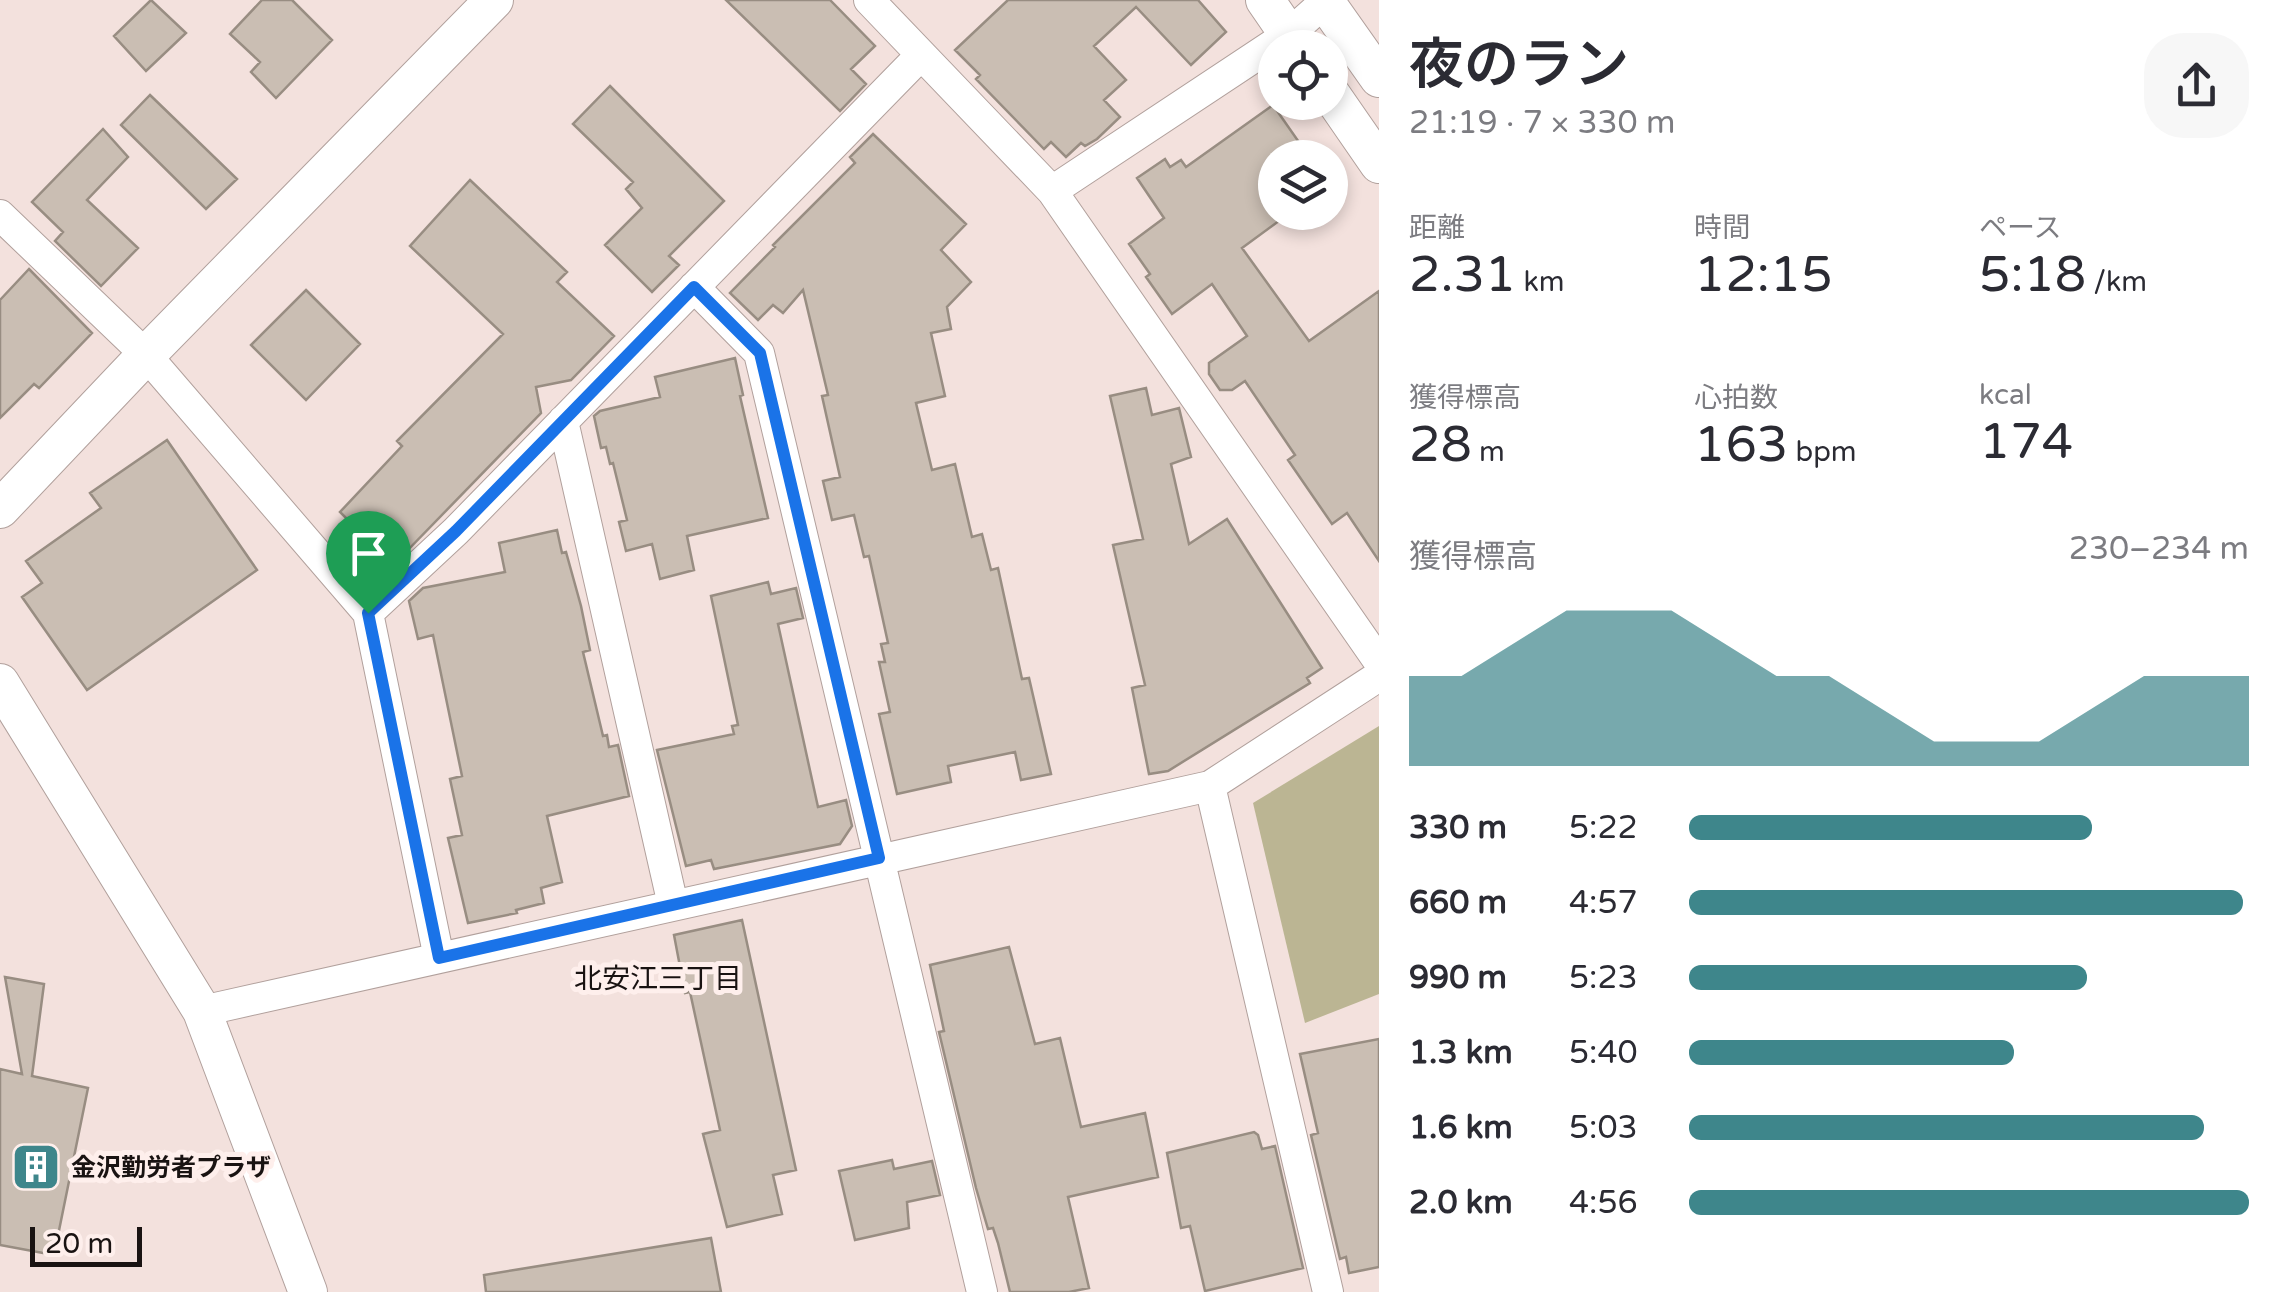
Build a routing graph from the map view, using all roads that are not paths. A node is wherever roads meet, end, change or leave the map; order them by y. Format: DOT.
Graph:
graph roads {
  1 [pos="494,0"];
  2 [pos="869,0"];
  3 [pos="1265,0"];
  4 [pos="1325,1"];
  5 [pos="1286,30"];
  6 [pos="1303,30"];
  7 [pos="921,55"];
  8 [pos="1258,63"];
  9 [pos="1379,78"];
  10 [pos="1348,119"];
  11 [pos="1379,164"];
  12 [pos="1052,191"];
  13 [pos="0,215"];
  14 [pos="694,287"];
  15 [pos="146,354"];
  16 [pos="562,421"];
  17 [pos="0,510"];
  18 [pos="368,613"];
  19 [pos="1379,662"];
  20 [pos="1379,676"];
  21 [pos="0,683"];
  22 [pos="1210,786"];
  23 [pos="879,858"];
  24 [pos="674,904"];
  25 [pos="439,958"];
  26 [pos="202,1011"];
  27 [pos="308,1292"];
  28 [pos="982,1292"];
  29 [pos="1328,1292"];
  1 -- 15 [label="street"];
  2 -- 7 [label="street"];
  3 -- 5 [label="street"];
  4 -- 6 [label="street"];
  4 -- 9 [label="street"];
  7 -- 12 [label="street"];
  7 -- 14 [label="street"];
  8 -- 12 [label="street"];
  10 -- 11 [label="street"];
  12 -- 19 [label="street"];
  13 -- 15 [label="street"];
  14 -- 16 [label="street"];
  14 -- 23 [label="street"];
  15 -- 17 [label="street"];
  15 -- 18 [label="street"];
  16 -- 18 [label="street"];
  16 -- 24 [label="street"];
  18 -- 25 [label="street"];
  20 -- 22 [label="street"];
  21 -- 26 [label="street"];
  22 -- 23 [label="street"];
  22 -- 29 [label="street"];
  23 -- 24 [label="street"];
  23 -- 28 [label="street"];
  24 -- 25 [label="street"];
  25 -- 26 [label="street"];
  26 -- 27 [label="street"];
}
